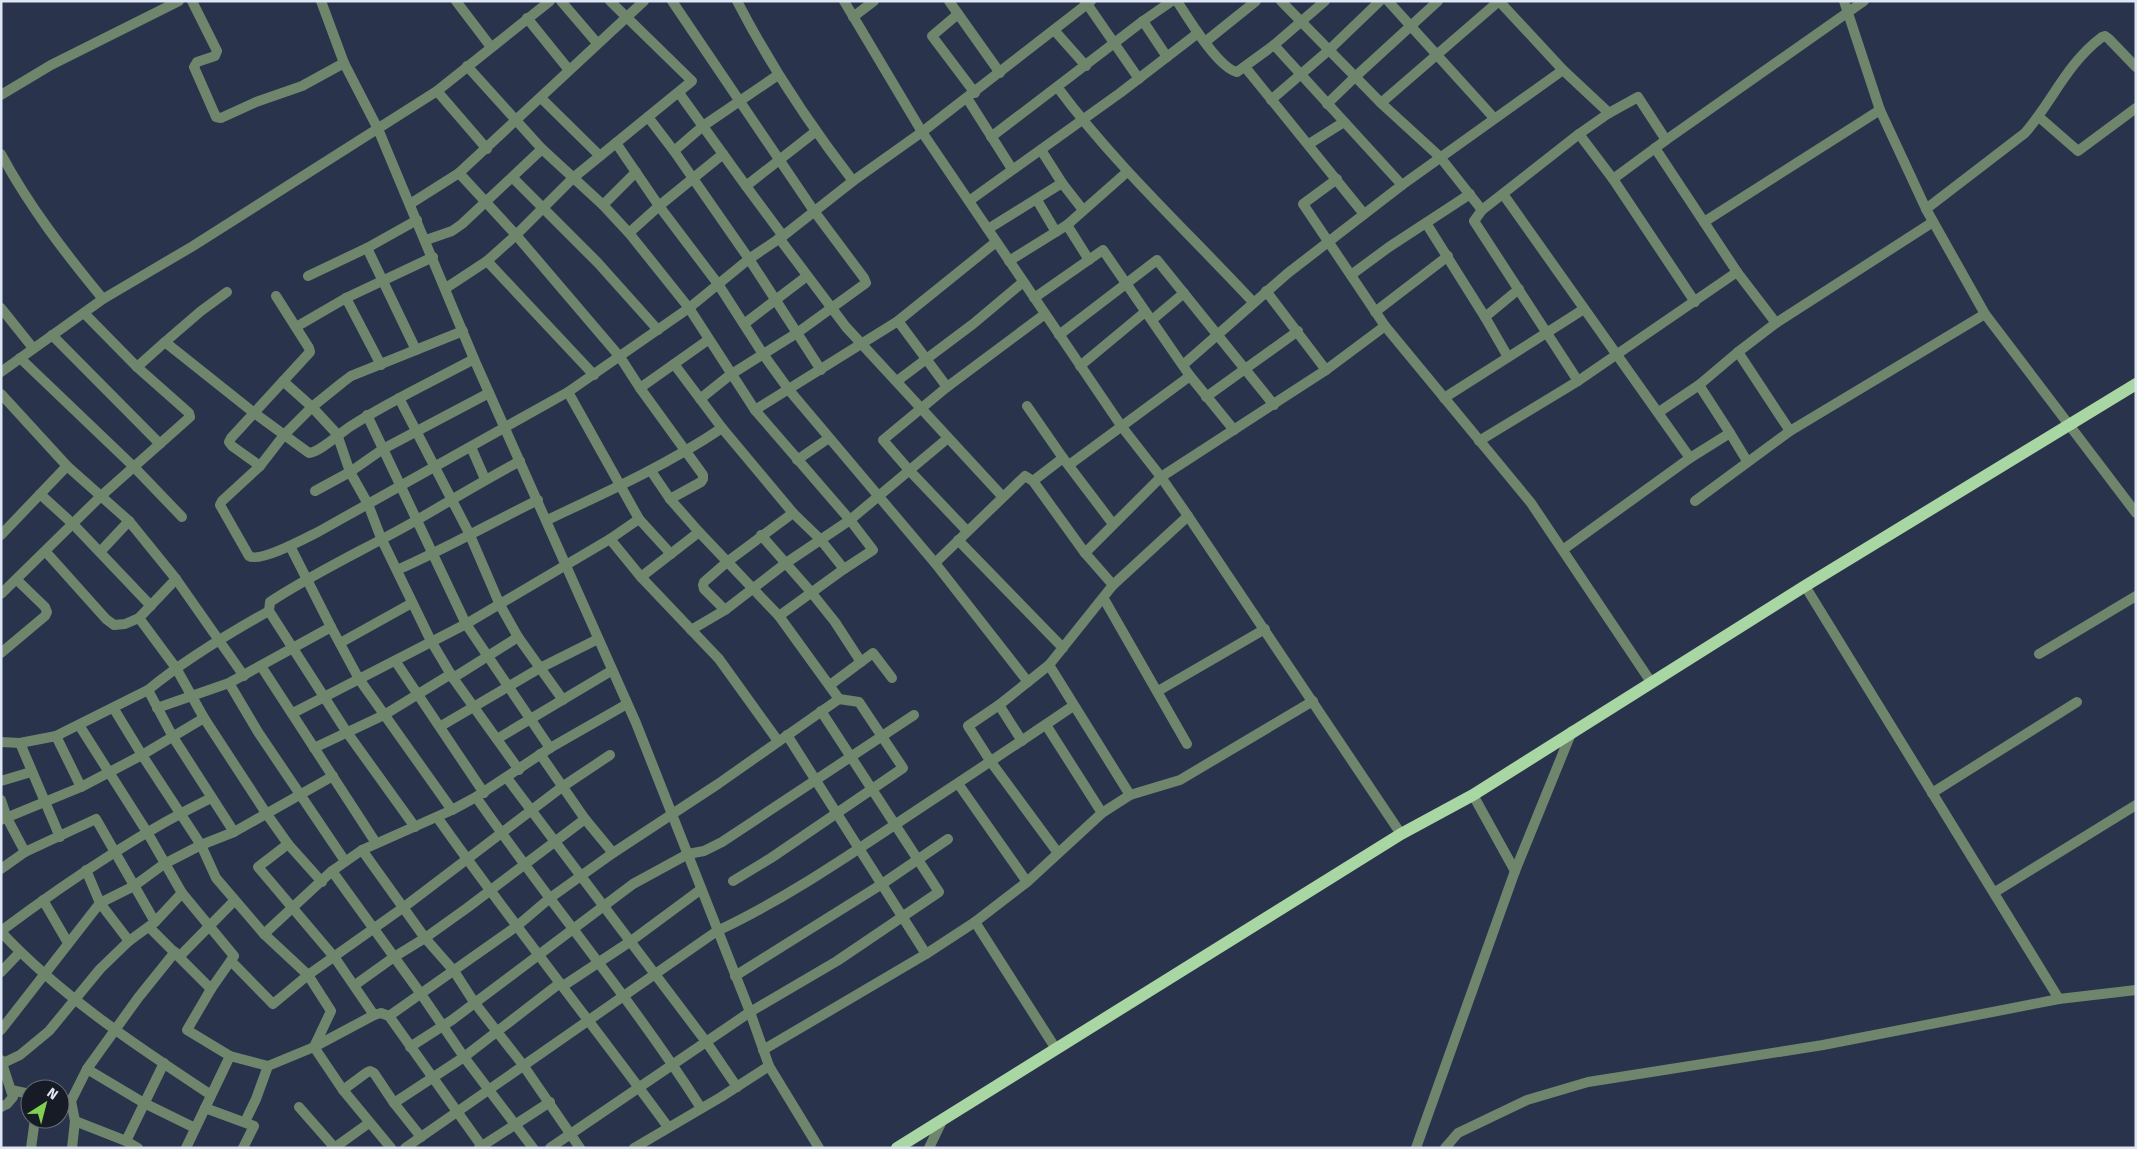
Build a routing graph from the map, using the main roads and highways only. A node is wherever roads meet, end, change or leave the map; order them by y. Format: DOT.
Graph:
graph roads {
  1 [pos="2136,384"];
  2 [pos="897,1148"];
  1 -- 2 [label="main road"];
}
